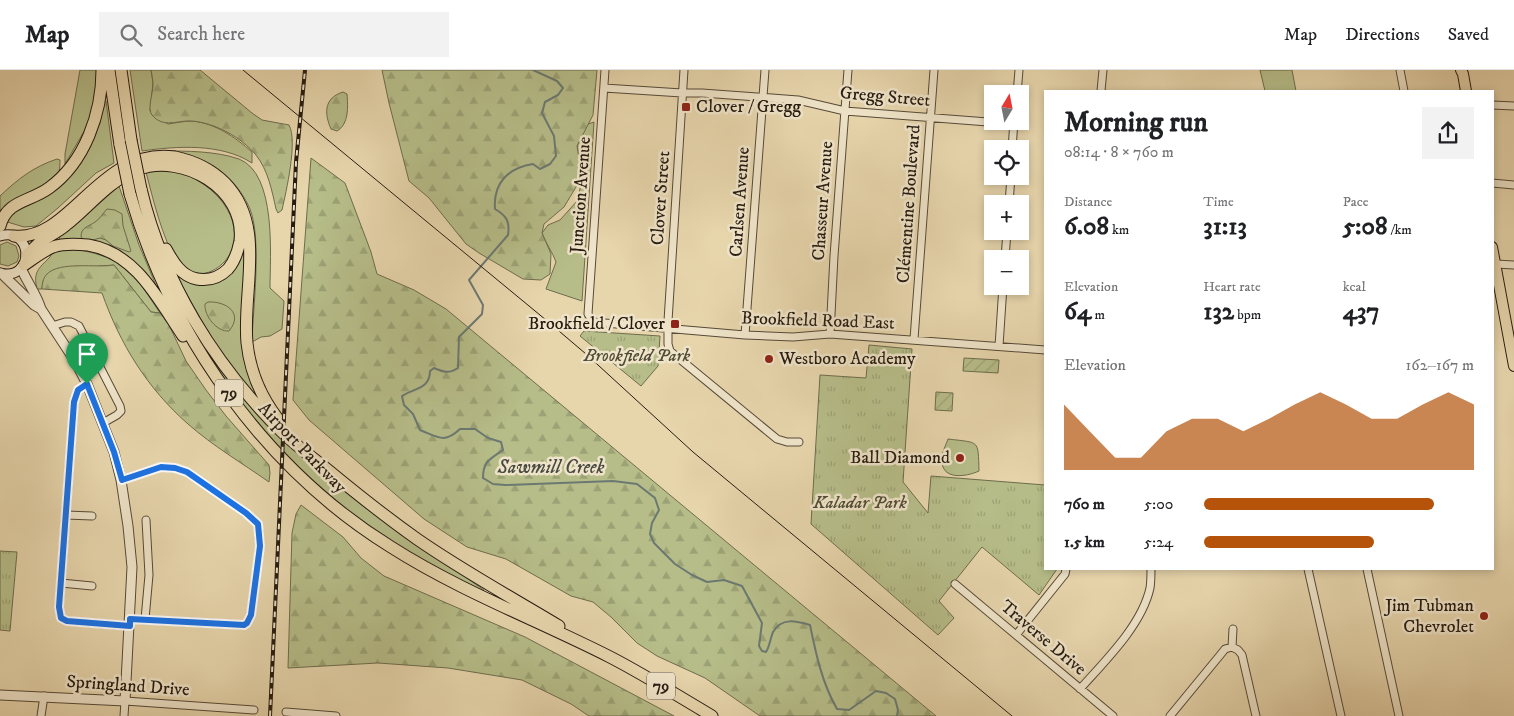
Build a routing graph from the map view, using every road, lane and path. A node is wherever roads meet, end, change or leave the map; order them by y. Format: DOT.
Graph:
graph roads {
  1 [pos="102,70"];
  2 [pos="109,70"];
  3 [pos="121,70"];
  4 [pos="606,70"];
  5 [pos="684,70"];
  6 [pos="765,70"];
  7 [pos="848,70"];
  8 [pos="934,70"];
  9 [pos="1019,70"];
  10 [pos="1103,70"];
  11 [pos="1400,70"];
  12 [pos="1462,71"];
  13 [pos="1018,85"];
  14 [pos="604,88"];
  15 [pos="1101,90"];
  16 [pos="1404,90"];
  17 [pos="1466,90"];
  18 [pos="682,93"];
  19 [pos="762,98"];
  20 [pos="1494,105"];
  21 [pos="1514,106"];
  22 [pos="845,111"];
  23 [pos="930,116"];
  24 [pos="984,120"];
  25 [pos="1494,183"];
  26 [pos="1514,184"];
  27 [pos="141,189"];
  28 [pos="0,226"];
  29 [pos="0,236"];
  30 [pos="14,236"];
  31 [pos="1494,256"];
  32 [pos="24,263"];
  33 [pos="1496,264"];
  34 [pos="1514,265"];
  35 [pos="0,273"];
  36 [pos="1002,295"];
  37 [pos="41,310"];
  38 [pos="592,321"];
  39 [pos="52,326"];
  40 [pos="668,328"];
  41 [pos="830,334"];
  42 [pos="745,335"];
  43 [pos="914,339"];
  44 [pos="1512,344"];
  45 [pos="999,346"];
  46 [pos="1044,350"];
  47 [pos="1514,366"];
  48 [pos="87,384"];
  49 [pos="246,416"];
  50 [pos="103,423"];
  51 [pos="799,442"];
  52 [pos="303,449"];
  53 [pos="122,480"];
  54 [pos="66,515"];
  55 [pos="92,516"];
  56 [pos="146,520"];
  57 [pos="1066,570"];
  58 [pos="1151,570"];
  59 [pos="1308,570"];
  60 [pos="1367,570"];
  61 [pos="61,583"];
  62 [pos="955,584"];
  63 [pos="92,586"];
  64 [pos="146,619"];
  65 [pos="130,622"];
  66 [pos="1232,629"];
  67 [pos="1016,635"];
  68 [pos="1232,647"];
  69 [pos="610,657"];
  70 [pos="1080,689"];
  71 [pos="0,695"];
  72 [pos="44,696"];
  73 [pos="125,701"];
  74 [pos="206,708"];
  75 [pos="254,710"];
  76 [pos="286,712"];
  77 [pos="41,716"];
  78 [pos="124,716"];
  79 [pos="205,716"];
  80 [pos="336,716"];
  81 [pos="712,716"];
  82 [pos="1113,716"];
  83 [pos="1170,716"];
  84 [pos="1256,716"];
  85 [pos="1341,716"];
  86 [pos="1399,716"];
  1 -- 28 [label="highway"];
  2 -- 49 [label="highway, Airport Parkway / 79, bridge"];
  3 -- 27 [label="highway, Airport Parkway / 79, bridge"];
  4 -- 14 [label="street, Junction Avenue"];
  5 -- 18 [label="street, Clover Street"];
  6 -- 19 [label="street, Carlsen Avenue"];
  7 -- 22 [label="street, Chasseur Avenue"];
  8 -- 23 [label="street, Clémentine Boulevard"];
  9 -- 13 [label="street"];
  10 -- 15 [label="street"];
  11 -- 16 [label="street"];
  12 -- 17 [label="main road"];
  14 -- 18 [label="street, Gregg Street"];
  14 -- 38 [label="street, Junction Avenue"];
  18 -- 19 [label="street, Gregg Street"];
  18 -- 40 [label="street, Clover Street"];
  19 -- 22 [label="street, Gregg Street"];
  19 -- 42 [label="street, Carlsen Avenue"];
  20 -- 21 [label="street"];
  22 -- 23 [label="street, Gregg Street"];
  22 -- 41 [label="street, Chasseur Avenue"];
  23 -- 24 [label="street, Gregg Street"];
  23 -- 43 [label="street, Clémentine Boulevard"];
  25 -- 26 [label="street"];
  27 -- 32 [label="highway"];
  27 -- 52 [label="highway, Airport Parkway / 79"];
  29 -- 30 [label="street"];
  30 -- 32 [label="street"];
  30 -- 52 [label="highway"];
  31 -- 33 [label="main road"];
  32 -- 35 [label="street"];
  32 -- 37 [label="street"];
  32 -- 49 [label="highway"];
  33 -- 34 [label="street"];
  33 -- 44 [label="main road"];
  35 -- 37 [label="street"];
  36 -- 45 [label="street"];
  37 -- 39 [label="street"];
  38 -- 40 [label="street, Brookfield Road East"];
  39 -- 48 [label="street"];
  39 -- 50 [label="street"];
  40 -- 42 [label="street, Brookfield Road East"];
  40 -- 51 [label="street, Clover Street"];
  41 -- 42 [label="street, Brookfield Road East"];
  41 -- 43 [label="street, Brookfield Road East"];
  43 -- 45 [label="street, Brookfield Road East"];
  44 -- 47 [label="main road"];
  45 -- 46 [label="street, Brookfield Road East"];
  48 -- 50 [label="street"];
  48 -- 54 [label="street"];
  49 -- 69 [label="highway, Airport Parkway / 79"];
  50 -- 53 [label="street"];
  52 -- 69 [label="highway, Airport Parkway / 79"];
  53 -- 64 [label="street"];
  53 -- 65 [label="street"];
  54 -- 55 [label="street"];
  54 -- 61 [label="street"];
  56 -- 64 [label="street"];
  57 -- 67 [label="street"];
  58 -- 70 [label="street"];
  59 -- 85 [label="street"];
  60 -- 86 [label="street"];
  61 -- 63 [label="street"];
  61 -- 65 [label="street"];
  62 -- 67 [label="street, Traverse Drive"];
  64 -- 65 [label="street"];
  65 -- 73 [label="street"];
  66 -- 68 [label="street"];
  67 -- 70 [label="street, Traverse Drive"];
  68 -- 83 [label="street"];
  68 -- 84 [label="street"];
  69 -- 81 [label="highway, Airport Parkway / 79"];
  70 -- 82 [label="street, Traverse Drive"];
  71 -- 72 [label="street, Springland Drive"];
  72 -- 73 [label="street, Springland Drive"];
  72 -- 77 [label="street"];
  73 -- 74 [label="street, Springland Drive"];
  73 -- 78 [label="street"];
  74 -- 75 [label="street, Springland Drive"];
  74 -- 79 [label="street"];
  76 -- 80 [label="street"];
}
